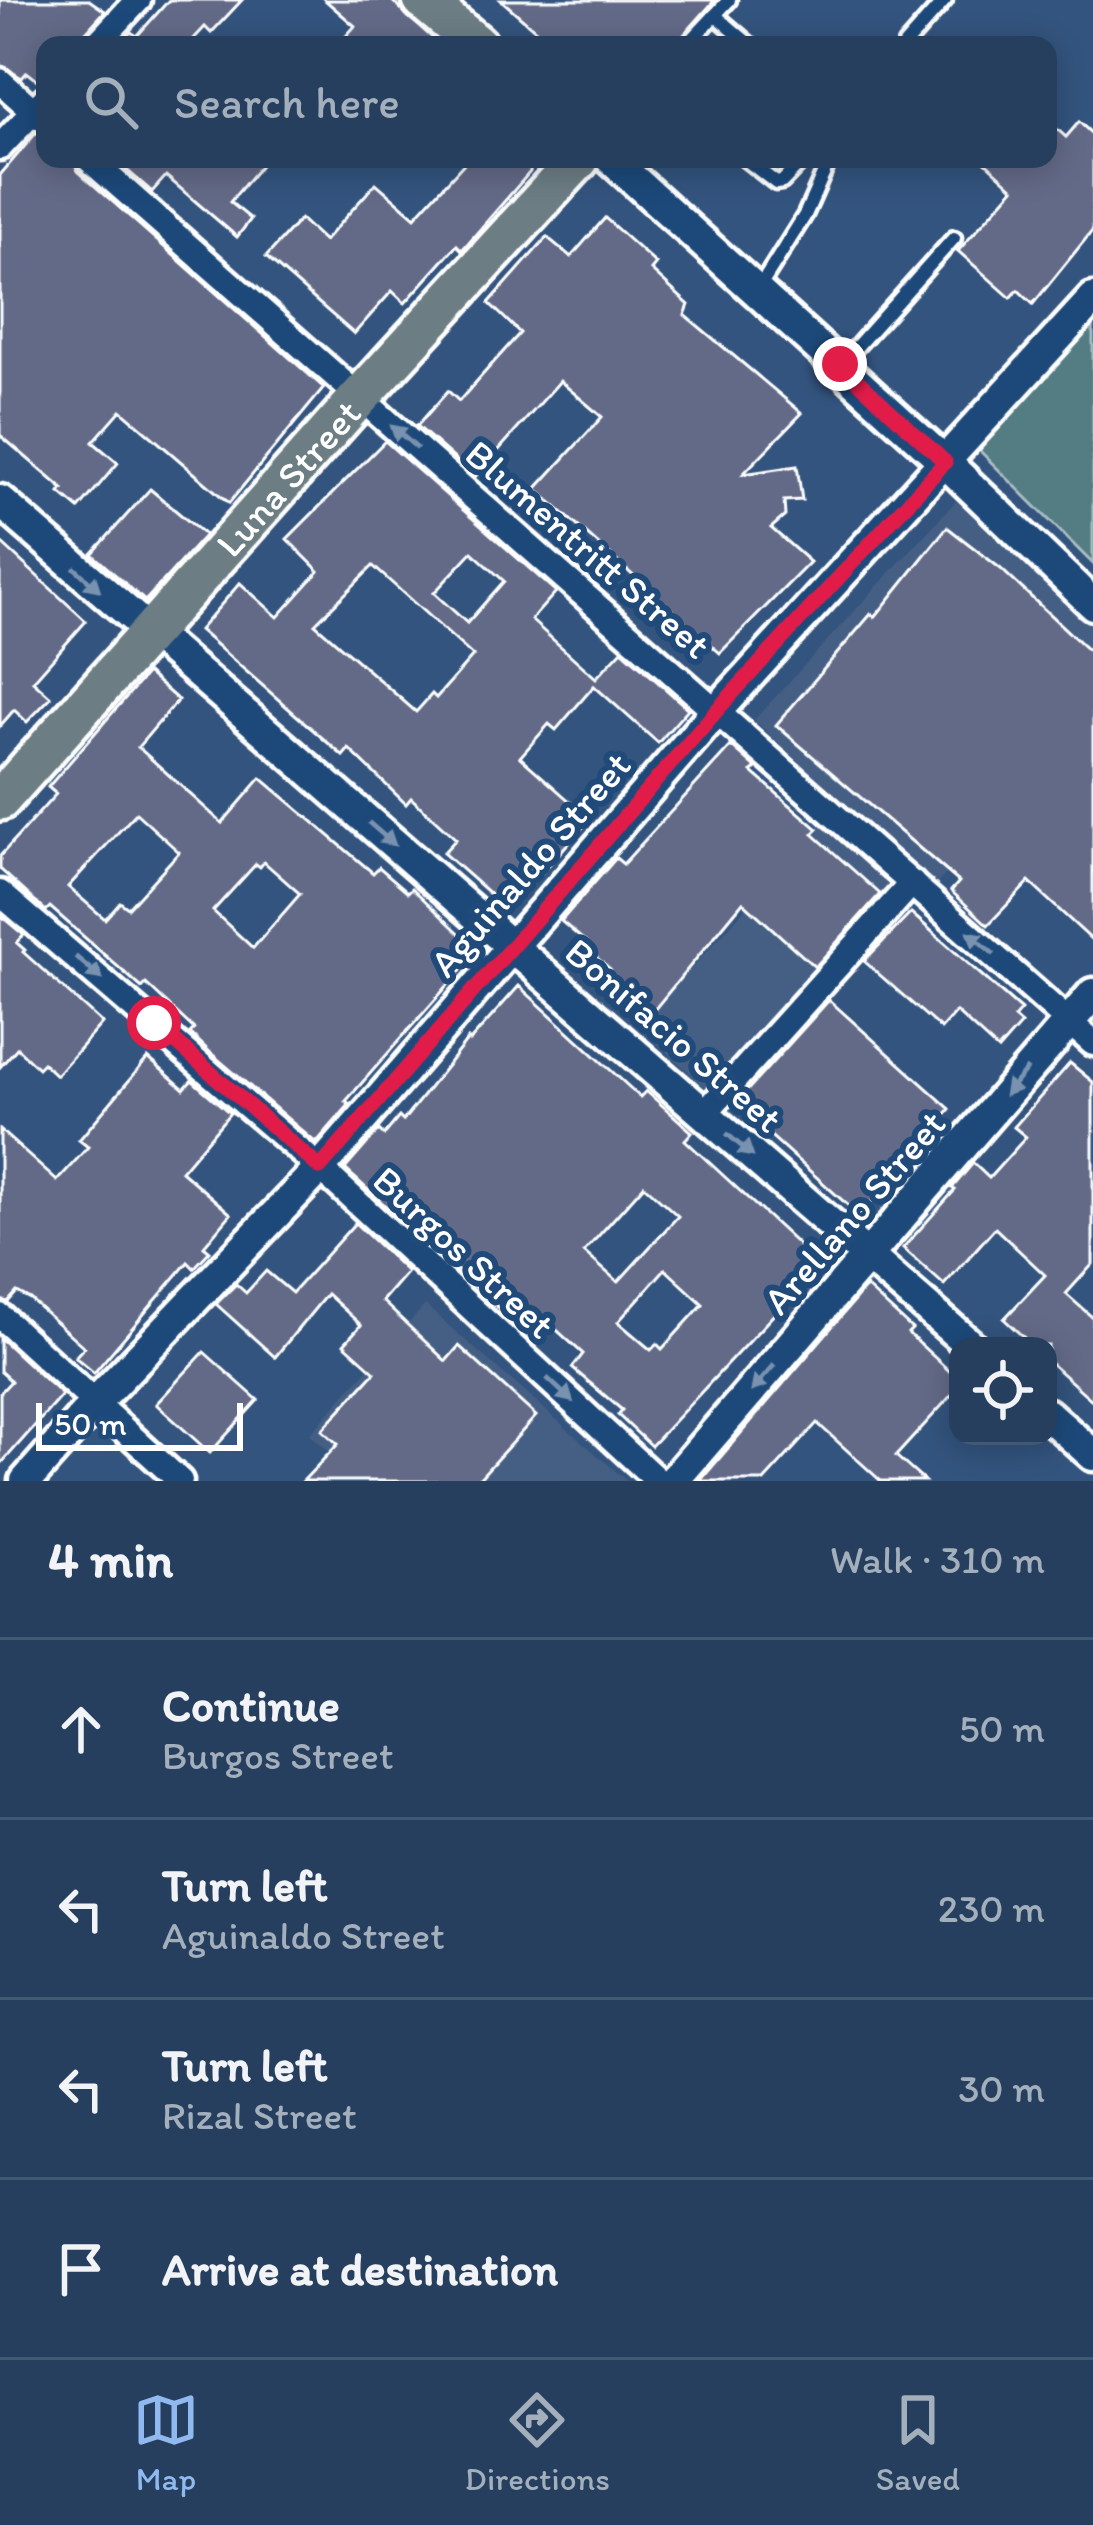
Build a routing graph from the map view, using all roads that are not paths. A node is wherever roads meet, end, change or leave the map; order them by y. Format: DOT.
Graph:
graph roads {
  1 [pos="138,0"];
  2 [pos="423,0"];
  3 [pos="729,0"];
  4 [pos="945,0"];
  5 [pos="716,15"];
  6 [pos="104,36"];
  7 [pos="466,36"];
  8 [pos="696,36"];
  9 [pos="740,36"];
  10 [pos="913,36"];
  11 [pos="0,81"];
  12 [pos="36,106"];
  13 [pos="36,115"];
  14 [pos="0,147"];
  15 [pos="98,168"];
  16 [pos="571,168"];
  17 [pos="621,168"];
  18 [pos="757,168"];
  19 [pos="795,168"];
  20 [pos="826,168"];
  21 [pos="954,238"];
  22 [pos="758,291"];
  23 [pos="1093,299"];
  24 [pos="840,364"];
  25 [pos="359,398"];
  26 [pos="945,462"];
  27 [pos="0,501"];
  28 [pos="1093,604"];
  29 [pos="149,634"];
  30 [pos="718,709"];
  31 [pos="0,800"];
  32 [pos="911,884"];
  33 [pos="0,892"];
  34 [pos="511,944"];
  35 [pos="1093,994"];
  36 [pos="1069,1020"];
  37 [pos="1093,1042"];
  38 [pos="704,1114"];
  39 [pos="320,1168"];
  40 [pos="869,1256"];
  41 [pos="0,1316"];
  42 [pos="960,1337"];
  43 [pos="96,1402"];
  44 [pos="1057,1423"];
  45 [pos="1093,1455"];
  46 [pos="26,1481"];
  47 [pos="180,1481"];
  48 [pos="658,1481"];
  49 [pos="674,1481"];
  1 -- 6 [label="street"];
  2 -- 7 [label="main road"];
  3 -- 5 [label="lane"];
  4 -- 10 [label="lane"];
  5 -- 8 [label="lane"];
  5 -- 9 [label="lane"];
  11 -- 12 [label="street"];
  13 -- 14 [label="street"];
  15 -- 25 [label="street, Blumentritt Street"];
  16 -- 25 [label="main road, Luna Street"];
  17 -- 22 [label="street"];
  18 -- 19 [label="lane"];
  20 -- 22 [label="lane"];
  21 -- 24 [label="lane"];
  22 -- 24 [label="street"];
  23 -- 26 [label="street, Aguinaldo Street"];
  24 -- 26 [label="street"];
  25 -- 29 [label="main road, Luna Street"];
  30 -- 25 [label="street, Blumentritt Street, one-way"];
  26 -- 28 [label="street"];
  26 -- 30 [label="street, Aguinaldo Street"];
  27 -- 29 [label="street, Bonifacio Street, one-way"];
  29 -- 31 [label="main road, Luna Street"];
  29 -- 34 [label="street, Bonifacio Street, one-way"];
  30 -- 32 [label="street, Blumentritt Street"];
  30 -- 34 [label="street, Aguinaldo Street"];
  36 -- 32 [label="street, Blumentritt Street, one-way"];
  32 -- 38 [label="street"];
  33 -- 39 [label="street, Burgos Street, one-way"];
  34 -- 38 [label="street, Bonifacio Street"];
  34 -- 39 [label="street, Aguinaldo Street"];
  35 -- 36 [label="street, Arellano Street"];
  36 -- 37 [label="street, Blumentritt Street"];
  36 -- 40 [label="street, Arellano Street, one-way"];
  38 -- 40 [label="street, Bonifacio Street, one-way"];
  39 -- 43 [label="street, Aguinaldo Street"];
  39 -- 48 [label="street, Burgos Street, one-way"];
  40 -- 42 [label="street, Bonifacio Street"];
  40 -- 49 [label="street, Arellano Street, one-way"];
  41 -- 43 [label="street"];
  43 -- 46 [label="street, Aguinaldo Street"];
  43 -- 47 [label="street"];
  44 -- 45 [label="street"];
}
